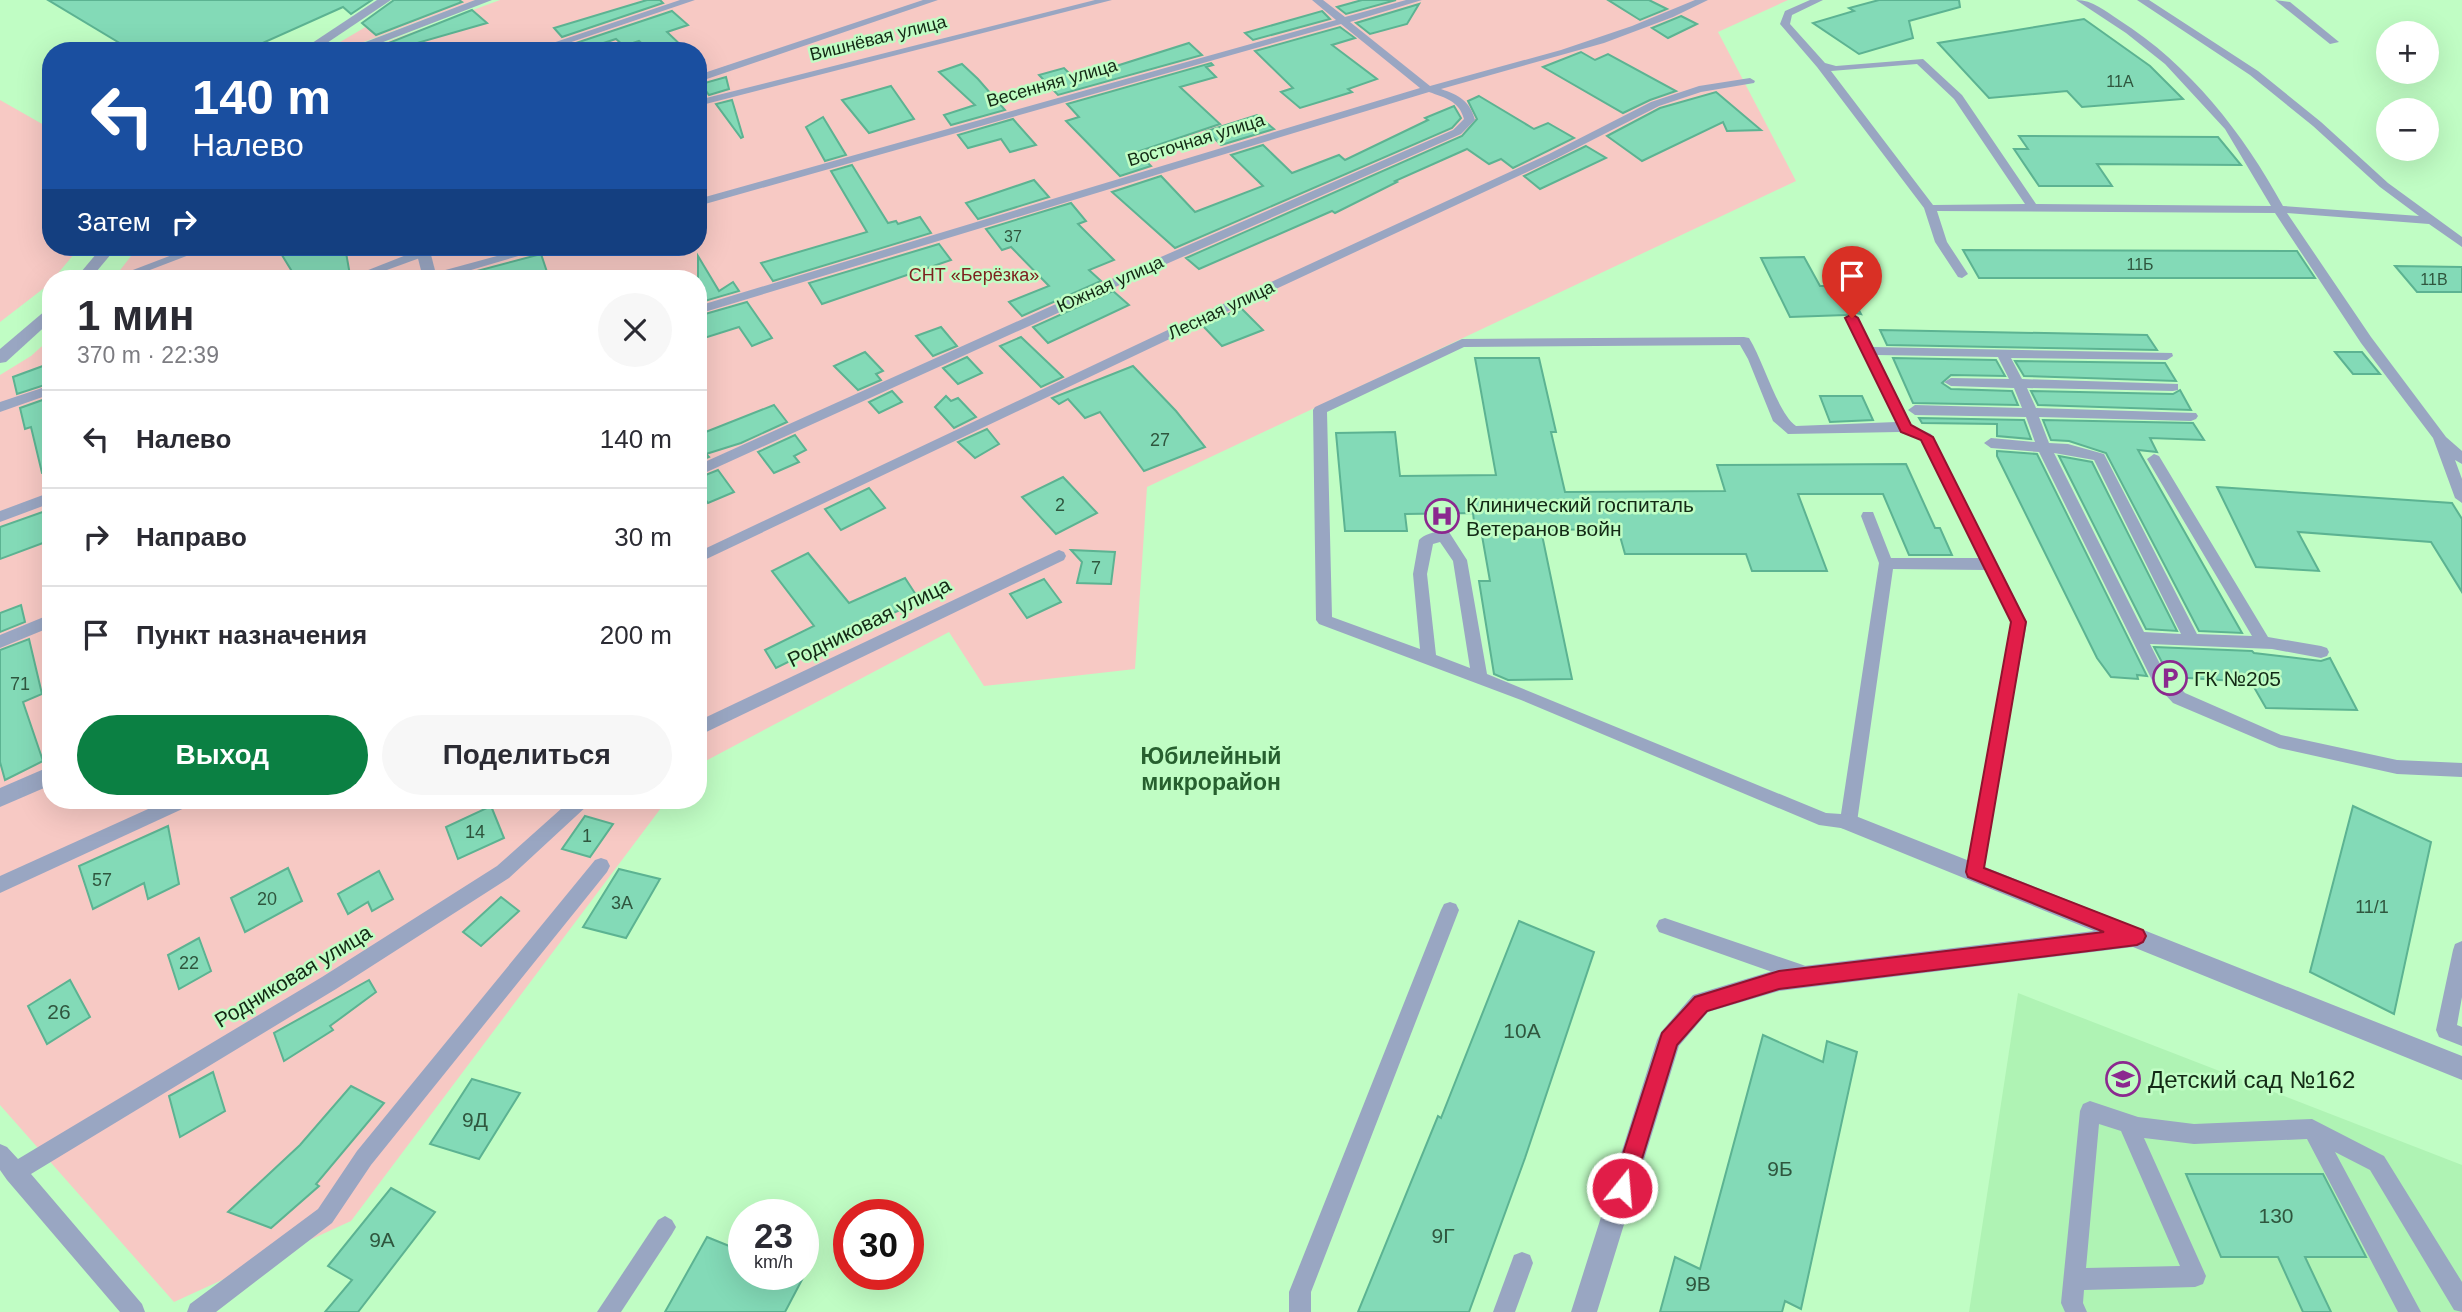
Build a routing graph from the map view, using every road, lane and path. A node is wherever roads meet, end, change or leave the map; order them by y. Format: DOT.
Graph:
graph roads {
  1 [pos="385,0"];
  2 [pos="486,0"];
  3 [pos="690,0"];
  4 [pos="933,0"];
  5 [pos="1107,0"];
  6 [pos="1317,0"];
  7 [pos="1417,0"];
  8 [pos="1703,0"];
  9 [pos="1818,0"];
  10 [pos="2081,0"];
  11 [pos="2142,0"];
  12 [pos="2280,0"];
  13 [pos="1341,21"];
  14 [pos="320,42"];
  15 [pos="371,42"];
  16 [pos="562,42"];
  17 [pos="2334,42"];
  18 [pos="1821,65"];
  19 [pos="707,76"];
  20 [pos="1750,81"];
  21 [pos="1429,89"];
  22 [pos="707,101"];
  23 [pos="707,200"];
  24 [pos="1930,208"];
  25 [pos="2032,208"];
  26 [pos="2279,210"];
  27 [pos="2431,221"];
  28 [pos="2462,243"];
  29 [pos="102,256"];
  30 [pos="179,256"];
  31 [pos="408,256"];
  32 [pos="510,256"];
  33 [pos="90,270"];
  34 [pos="140,270"];
  35 [pos="374,270"];
  36 [pos="459,270"];
  37 [pos="1962,274"];
  38 [pos="707,307"];
  39 [pos="1852,318"];
  40 [pos="42,321"];
  41 [pos="1868,351"];
  42 [pos="2002,353"];
  43 [pos="2167,356"];
  44 [pos="0,358"];
  45 [pos="1951,382"];
  46 [pos="2017,383"];
  47 [pos="2173,387"];
  48 [pos="42,391"];
  49 [pos="0,407"];
  50 [pos="1915,410"];
  51 [pos="2031,413"];
  52 [pos="2191,416"];
  53 [pos="1906,428"];
  54 [pos="2439,438"];
  55 [pos="2462,442"];
  56 [pos="1991,443"];
  57 [pos="2043,446"];
  58 [pos="2154,459"];
  59 [pos="2462,459"];
  60 [pos="707,467"];
  61 [pos="2462,498"];
  62 [pos="42,501"];
  63 [pos="1868,516"];
  64 [pos="0,517"];
  65 [pos="707,554"];
  66 [pos="1059,556"];
  67 [pos="1886,563"];
  68 [pos="1990,564"];
  69 [pos="42,625"];
  70 [pos="2139,638"];
  71 [pos="2192,639"];
  72 [pos="0,642"];
  73 [pos="2264,643"];
  74 [pos="2321,652"];
  75 [pos="1429,659"];
  76 [pos="1480,677"];
  77 [pos="707,725"];
  78 [pos="2462,770"];
  79 [pos="42,779"];
  80 [pos="0,798"];
  81 [pos="165,809"];
  82 [pos="572,809"];
  83 [pos="1848,822"];
  84 [pos="601,866"];
  85 [pos="1975,872"];
  86 [pos="0,885"];
  87 [pos="1450,910"];
  88 [pos="1665,926"];
  89 [pos="2137,936"];
  90 [pos="2462,950"];
  91 [pos="1809,976"];
  92 [pos="2462,1037"];
  93 [pos="2462,1068"];
  94 [pos="2128,1124"];
  95 [pos="2312,1129"];
  96 [pos="0,1154"];
  97 [pos="13,1173"];
  98 [pos="665,1227"];
  99 [pos="1522,1263"];
  100 [pos="2455,1278"];
  101 [pos="2075,1279"];
  102 [pos="2462,1302"];
  103 [pos="134,1312"];
  104 [pos="198,1312"];
  105 [pos="608,1312"];
  106 [pos="1300,1312"];
  107 [pos="1504,1312"];
  108 [pos="1584,1312"];
  109 [pos="2076,1312"];
  110 [pos="2410,1312"];
  1 -- 14 [label="street"];
  2 -- 15 [label="street"];
  3 -- 16 [label="lane"];
  4 -- 19 [label="lane"];
  5 -- 22 [label="lane, Вишнёвая улица"];
  6 -- 13 [label="lane"];
  7 -- 13 [label="lane, Весенняя улица"];
  8 -- 21 [label="lane, Восточная улица"];
  9 -- 18 [label="lane"];
  10 -- 26 [label="lane"];
  11 -- 27 [label="lane"];
  12 -- 17 [label="lane"];
  13 -- 21 [label="lane"];
  13 -- 23 [label="lane, Весенняя улица"];
  18 -- 24 [label="lane"];
  18 -- 25 [label="lane"];
  20 -- 65 [label="lane, Лесная улица"];
  21 -- 38 [label="lane, Восточная улица"];
  21 -- 60 [label="lane, Южная улица"];
  24 -- 25 [label="lane"];
  24 -- 37 [label="lane"];
  25 -- 26 [label="lane"];
  26 -- 27 [label="lane"];
  26 -- 54 [label="lane"];
  27 -- 28 [label="lane"];
  29 -- 33 [label="street"];
  30 -- 34 [label="lane"];
  31 -- 35 [label="lane"];
  32 -- 36 [label="lane"];
  39 -- 41 [label="lane"];
  40 -- 44 [label="street"];
  41 -- 42 [label="lane"];
  41 -- 53 [label="lane"];
  42 -- 43 [label="lane"];
  42 -- 46 [label="lane"];
  45 -- 46 [label="lane"];
  46 -- 47 [label="lane"];
  46 -- 51 [label="lane"];
  48 -- 49 [label="lane"];
  50 -- 51 [label="lane"];
  51 -- 52 [label="lane"];
  51 -- 57 [label="lane"];
  53 -- 68 [label="lane"];
  53 -- 75 [label="lane"];
  54 -- 55 [label="lane"];
  54 -- 59 [label="lane"];
  54 -- 61 [label="lane"];
  56 -- 57 [label="lane"];
  57 -- 70 [label="lane"];
  57 -- 71 [label="lane"];
  58 -- 73 [label="lane"];
  62 -- 64 [label="lane"];
  63 -- 67 [label="lane"];
  66 -- 77 [label="lane, Родниковая улица"];
  67 -- 68 [label="lane"];
  67 -- 83 [label="lane"];
  68 -- 85 [label="lane"];
  69 -- 72 [label="lane"];
  70 -- 71 [label="lane"];
  70 -- 78 [label="lane"];
  71 -- 73 [label="lane"];
  73 -- 74 [label="lane"];
  75 -- 76 [label="lane"];
  75 -- 76 [label="lane"];
  76 -- 83 [label="lane"];
  79 -- 80 [label="street"];
  81 -- 86 [label="lane"];
  82 -- 97 [label="lane, Родниковая улица"];
  83 -- 85 [label="street"];
  84 -- 104 [label="lane"];
  85 -- 89 [label="street"];
  87 -- 106 [label="lane"];
  88 -- 91 [label="lane"];
  89 -- 91 [label="street"];
  89 -- 93 [label="street"];
  90 -- 92 [label="lane"];
  91 -- 108 [label="street"];
  94 -- 95 [label="lane"];
  94 -- 101 [label="lane"];
  94 -- 101 [label="lane"];
  95 -- 100 [label="lane"];
  95 -- 110 [label="lane"];
  96 -- 97 [label="lane"];
  97 -- 103 [label="lane"];
  98 -- 105 [label="lane"];
  99 -- 107 [label="lane"];
  100 -- 102 [label="lane"];
  101 -- 109 [label="lane"];
}
